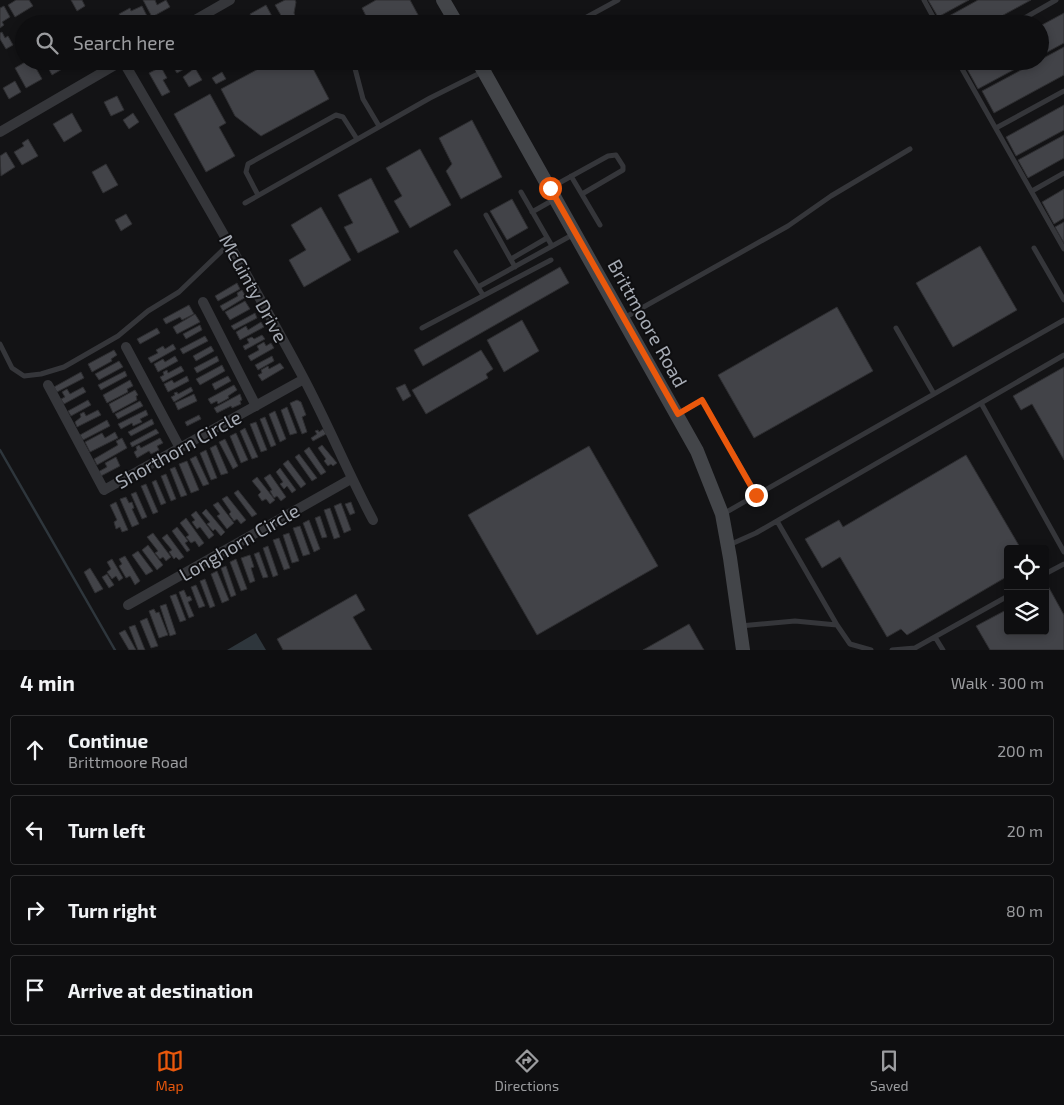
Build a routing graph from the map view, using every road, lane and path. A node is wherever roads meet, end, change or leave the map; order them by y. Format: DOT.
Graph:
graph roads {
  1 [pos="230,0"];
  2 [pos="443,0"];
  3 [pos="618,0"];
  4 [pos="924,0"];
  5 [pos="1056,0"];
  6 [pos="204,15"];
  7 [pos="452,15"];
  8 [pos="590,15"];
  9 [pos="932,15"];
  10 [pos="1030,15"];
  11 [pos="107,70"];
  12 [pos="127,70"];
  13 [pos="355,70"];
  14 [pos="476,70"];
  15 [pos="483,70"];
  16 [pos="964,70"];
  17 [pos="1064,91"];
  18 [pos="379,126"];
  19 [pos="996,128"];
  20 [pos="0,132"];
  21 [pos="356,139"];
  22 [pos="910,149"];
  23 [pos="1064,173"];
  24 [pos="571,176"];
  25 [pos="1032,191"];
  26 [pos="521,192"];
  27 [pos="553,194"];
  28 [pos="582,194"];
  29 [pos="258,195"];
  30 [pos="245,203"];
  31 [pos="532,212"];
  32 [pos="486,215"];
  33 [pos="600,225"];
  34 [pos="576,234"];
  35 [pos="547,238"];
  36 [pos="230,244"];
  37 [pos="552,246"];
  38 [pos="1034,248"];
  39 [pos="1064,250"];
  40 [pos="456,252"];
  41 [pos="510,259"];
  42 [pos="551,260"];
  43 [pos="515,267"];
  44 [pos="478,287"];
  45 [pos="483,296"];
  46 [pos="1064,300"];
  47 [pos="203,302"];
  48 [pos="623,318"];
  49 [pos="1064,320"];
  50 [pos="422,328"];
  51 [pos="896,328"];
  52 [pos="0,344"];
  53 [pos="126,347"];
  54 [pos="1064,355"];
  55 [pos="304,380"];
  56 [pos="48,385"];
  57 [pos="934,394"];
  58 [pos="982,403"];
  59 [pos="256,406"];
  60 [pos="678,414"];
  61 [pos="180,448"];
  62 [pos="351,478"];
  63 [pos="756,495"];
  64 [pos="722,514"];
  65 [pos="373,520"];
  66 [pos="777,521"];
  67 [pos="728,545"];
  68 [pos="1064,552"];
  69 [pos="1064,564"];
  70 [pos="1049,572"];
  71 [pos="1004,598"];
  72 [pos="128,605"];
  73 [pos="740,626"];
  74 [pos="837,626"];
  75 [pos="935,637"];
  76 [pos="743,650"];
  77 [pos="870,650"];
  78 [pos="892,650"];
  79 [pos="943,650"];
  1 -- 6 [label="street"];
  2 -- 7 [label="main road"];
  3 -- 8 [label="lane"];
  4 -- 9 [label="lane"];
  5 -- 10 [label="lane"];
  11 -- 20 [label="street"];
  12 -- 36 [label="street, McGinty Drive"];
  13 -- 18 [label="lane"];
  14 -- 18 [label="lane"];
  15 -- 27 [label="main road, Brittmoore Road"];
  16 -- 19 [label="lane"];
  17 -- 19 [label="lane"];
  18 -- 21 [label="lane"];
  19 -- 25 [label="lane"];
  21 -- 29 [label="lane"];
  21 -- 29 [label="lane"];
  22 -- 48 [label="lane"];
  23 -- 25 [label="lane"];
  24 -- 27 [label="lane"];
  24 -- 28 [label="lane"];
  24 -- 28 [label="lane"];
  25 -- 39 [label="lane"];
  26 -- 31 [label="lane"];
  27 -- 31 [label="lane"];
  27 -- 34 [label="main road, Brittmoore Road"];
  28 -- 33 [label="lane"];
  29 -- 30 [label="lane"];
  31 -- 35 [label="lane"];
  32 -- 41 [label="lane"];
  34 -- 37 [label="lane"];
  34 -- 48 [label="main road, Brittmoore Road"];
  35 -- 37 [label="lane"];
  35 -- 41 [label="lane"];
  36 -- 52 [label="lane"];
  36 -- 55 [label="street, McGinty Drive"];
  37 -- 43 [label="lane"];
  38 -- 46 [label="lane"];
  40 -- 44 [label="lane"];
  41 -- 43 [label="lane"];
  42 -- 45 [label="lane"];
  43 -- 44 [label="lane"];
  44 -- 45 [label="lane"];
  45 -- 50 [label="lane"];
  47 -- 59 [label="street"];
  48 -- 60 [label="main road, Brittmoore Road"];
  49 -- 57 [label="lane"];
  51 -- 57 [label="lane"];
  53 -- 61 [label="street"];
  54 -- 58 [label="lane"];
  55 -- 59 [label="street, Shorthorn Circle"];
  55 -- 62 [label="street, McGinty Drive"];
  56 -- 61 [label="street, Shorthorn Circle"];
  57 -- 63 [label="lane"];
  58 -- 66 [label="lane"];
  58 -- 68 [label="lane"];
  59 -- 61 [label="street, Shorthorn Circle"];
  60 -- 63 [label="lane"];
  60 -- 64 [label="main road, Brittmoore Road"];
  62 -- 65 [label="street, McGinty Drive"];
  62 -- 72 [label="street, Longhorn Circle"];
  63 -- 64 [label="lane"];
  64 -- 67 [label="main road, Brittmoore Road"];
  66 -- 67 [label="lane"];
  66 -- 74 [label="lane"];
  67 -- 73 [label="main road, Brittmoore Road"];
  69 -- 70 [label="lane"];
  71 -- 75 [label="lane"];
  73 -- 74 [label="lane"];
  73 -- 76 [label="main road, Brittmoore Road"];
  74 -- 77 [label="lane"];
  75 -- 78 [label="lane"];
  75 -- 79 [label="lane"];
}
